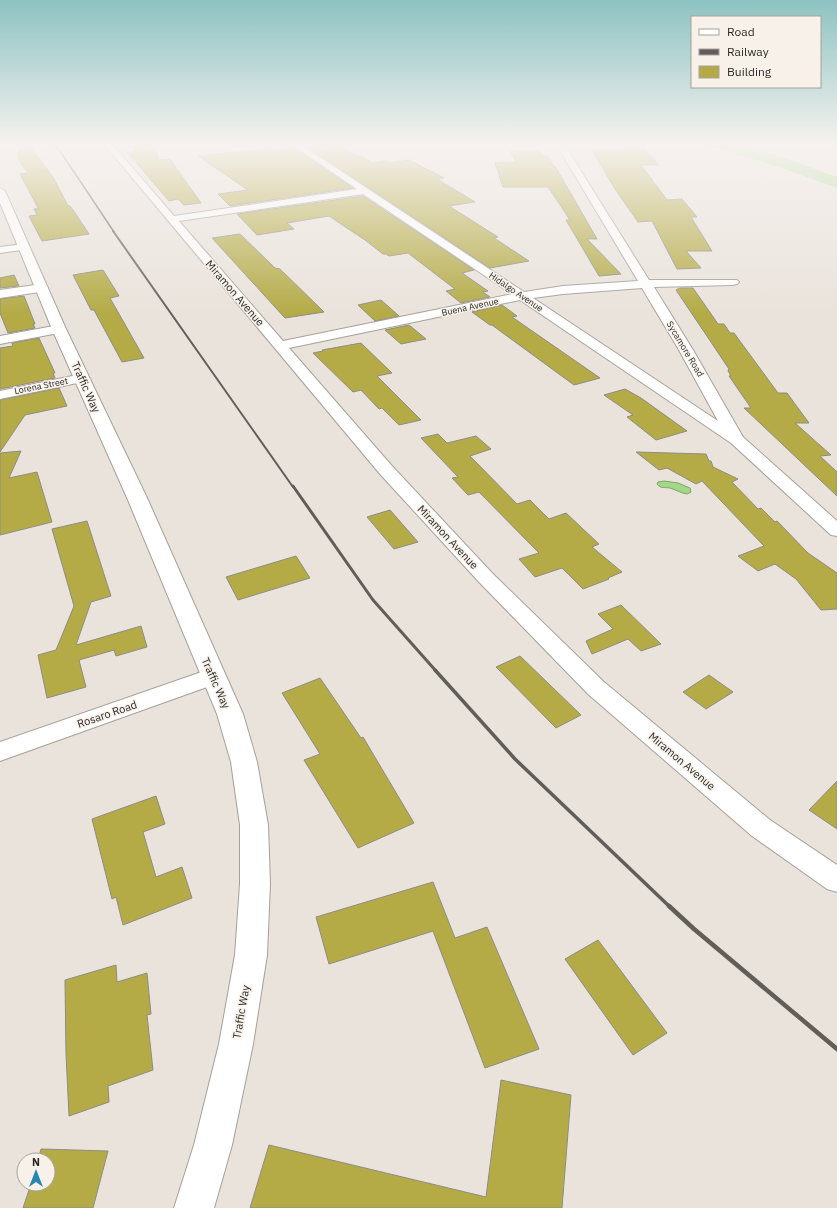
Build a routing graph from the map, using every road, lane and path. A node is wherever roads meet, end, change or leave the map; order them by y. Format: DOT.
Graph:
graph roads {
  1 [pos="4,200"];
  2 [pos="155,200"];
  3 [pos="300,200"];
  4 [pos="379,200"];
  5 [pos="594,200"];
  6 [pos="171,219"];
  7 [pos="24,247"];
  8 [pos="0,250"];
  9 [pos="733,282"];
  10 [pos="645,284"];
  11 [pos="42,288"];
  12 [pos="0,294"];
  13 [pos="521,296"];
  14 [pos="59,329"];
  15 [pos="0,340"];
  16 [pos="280,346"];
  17 [pos="82,378"];
  18 [pos="0,395"];
  19 [pos="737,440"];
  20 [pos="837,531"];
  21 [pos="213,676"];
  22 [pos="0,752"];
  23 [pos="837,880"];
  24 [pos="194,1208"];
  1 -- 7 [label="street, Traffic Way"];
  2 -- 6 [label="street, Miramon Avenue"];
  3 -- 6 [label="street"];
  4 -- 13 [label="street, Hidalgo Avenue"];
  5 -- 10 [label="street, Sycamore Road"];
  6 -- 16 [label="street, Miramon Avenue"];
  7 -- 8 [label="street"];
  7 -- 11 [label="street, Traffic Way"];
  9 -- 10 [label="street, Buena Avenue"];
  10 -- 13 [label="street, Buena Avenue"];
  10 -- 19 [label="street, Sycamore Road"];
  11 -- 12 [label="street"];
  11 -- 14 [label="street, Traffic Way"];
  13 -- 16 [label="street, Buena Avenue"];
  13 -- 19 [label="street, Hidalgo Avenue"];
  14 -- 15 [label="street"];
  14 -- 17 [label="street, Traffic Way"];
  16 -- 23 [label="street, Miramon Avenue"];
  17 -- 18 [label="street, Lorena Street"];
  17 -- 21 [label="street, Traffic Way"];
  19 -- 20 [label="street, Sycamore Road"];
  21 -- 22 [label="street, Rosaro Road"];
  21 -- 24 [label="street, Traffic Way"];
}
